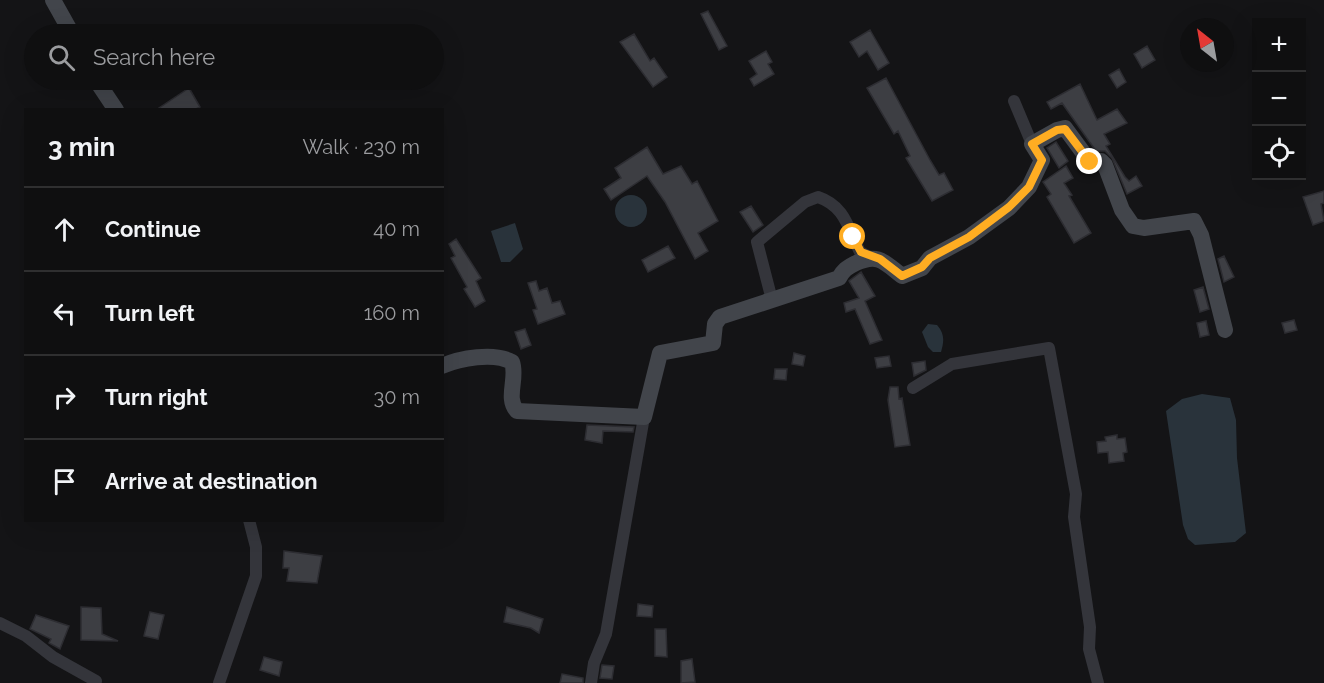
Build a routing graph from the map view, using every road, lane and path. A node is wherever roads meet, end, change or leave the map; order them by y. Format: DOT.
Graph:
graph roads {
  1 [pos="53,0"];
  2 [pos="66,24"];
  3 [pos="103,90"];
  4 [pos="1014,101"];
  5 [pos="115,108"];
  6 [pos="1032,144"];
  7 [pos="870,257"];
  8 [pos="772,300"];
  9 [pos="1225,330"];
  10 [pos="444,365"];
  11 [pos="913,388"];
  12 [pos="644,417"];
  13 [pos="250,522"];
  14 [pos="0,623"];
  15 [pos="97,682"];
  16 [pos="219,683"];
  17 [pos="591,683"];
  18 [pos="1098,683"];
  1 -- 2 [label="main road"];
  3 -- 5 [label="main road"];
  4 -- 6 [label="street"];
  6 -- 7 [label="main road"];
  6 -- 9 [label="main road"];
  7 -- 8 [label="main road"];
  7 -- 8 [label="street"];
  8 -- 12 [label="main road"];
  10 -- 12 [label="main road"];
  11 -- 18 [label="street"];
  12 -- 17 [label="street"];
  13 -- 16 [label="street"];
  14 -- 15 [label="street"];
}
